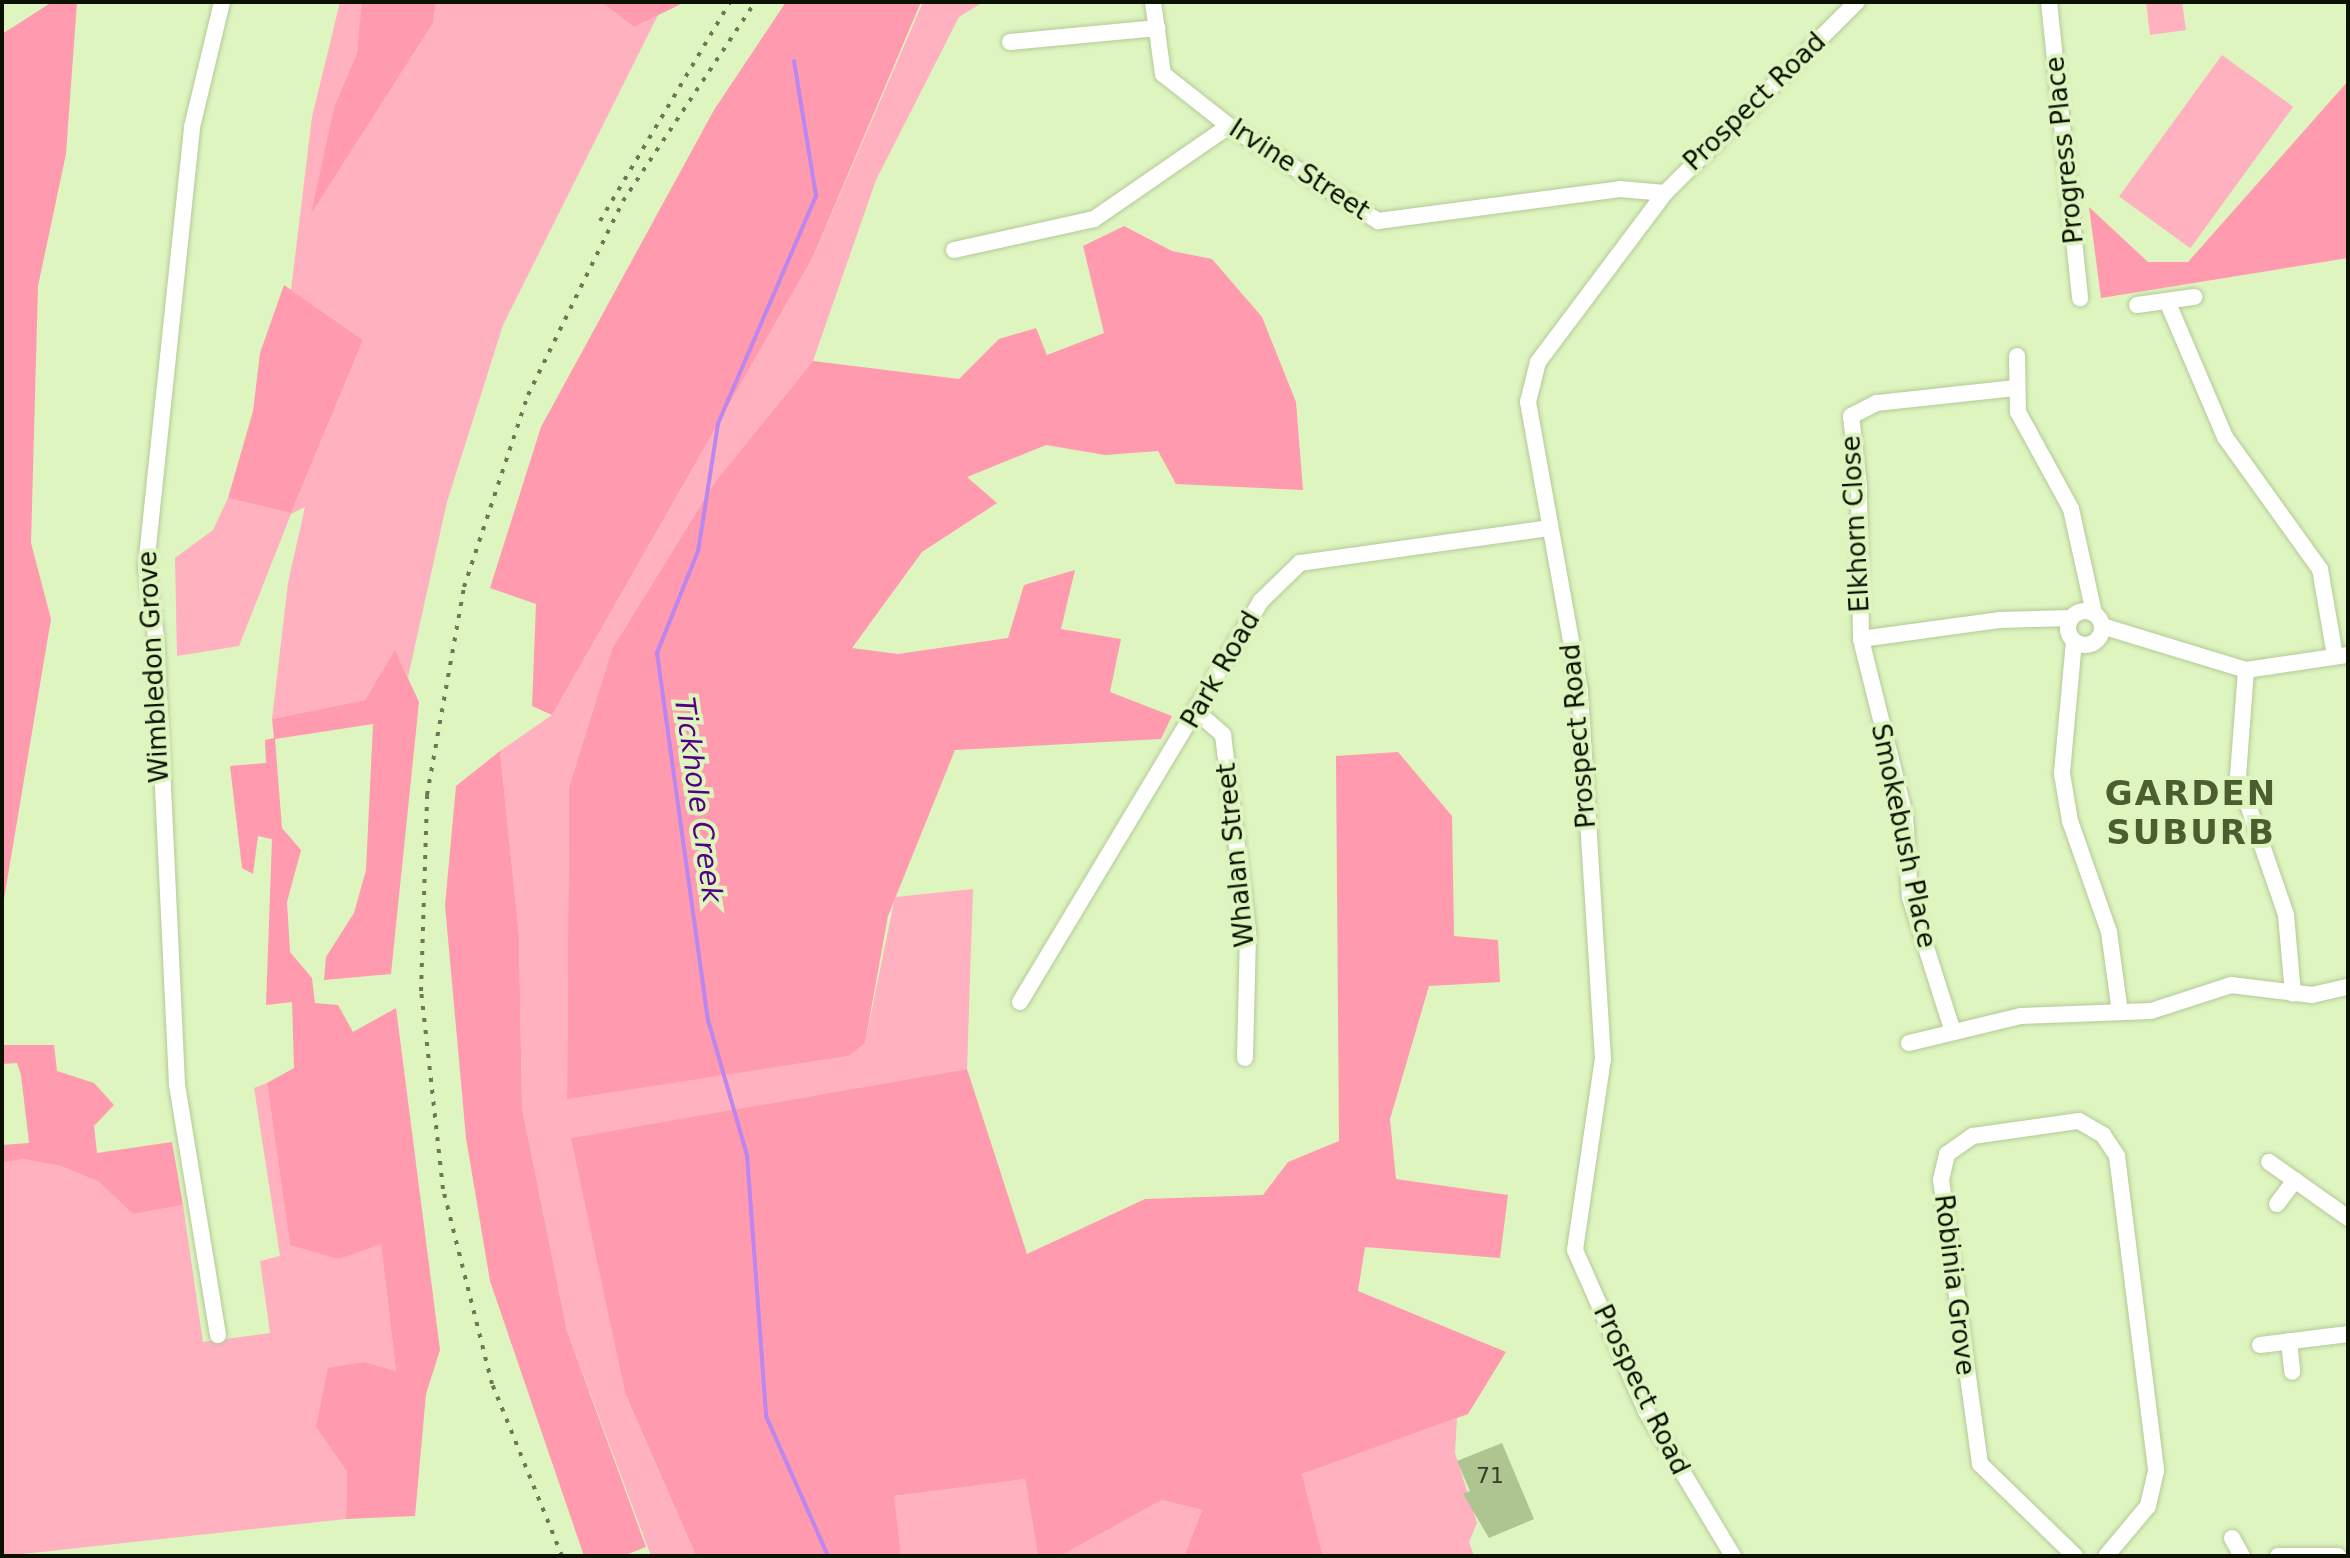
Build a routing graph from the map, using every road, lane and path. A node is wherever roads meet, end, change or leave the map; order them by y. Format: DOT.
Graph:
graph roads {
  1 [pos="222,2"];
  2 [pos="1153,2"];
  3 [pos="1855,2"];
  4 [pos="2049,2"];
  5 [pos="1157,28"];
  6 [pos="1010,42"];
  7 [pos="1229,126"];
  8 [pos="1665,193"];
  9 [pos="954,250"];
  10 [pos="2194,297"];
  11 [pos="2080,298"];
  12 [pos="2167,301"];
  13 [pos="2137,305"];
  14 [pos="2017,356"];
  15 [pos="2014,388"];
  16 [pos="1550,528"];
  17 [pos="2084,628"];
  18 [pos="1861,639"];
  19 [pos="2342,656"];
  20 [pos="2246,670"];
  21 [pos="1197,712"];
  22 [pos="2348,987"];
  23 [pos="2293,994"];
  24 [pos="1020,1002"];
  25 [pos="2120,1012"];
  26 [pos="1953,1032"];
  27 [pos="1909,1043"];
  28 [pos="1245,1058"];
  29 [pos="2269,1162"];
  30 [pos="2295,1180"];
  31 [pos="2277,1204"];
  32 [pos="2348,1218"];
  33 [pos="2348,1334"];
  34 [pos="218,1335"];
  35 [pos="2289,1341"];
  36 [pos="2260,1345"];
  37 [pos="2292,1372"];
  38 [pos="2232,1538"];
  39 [pos="1733,1556"];
  40 [pos="2075,1556"];
  41 [pos="2106,1556"];
  42 [pos="2242,1556"];
  43 [pos="2278,1556"];
  44 [pos="2338,1556"];
  1 -- 34 [label="street, Wimbledon Grove"];
  2 -- 5 [label="street, Irvine Street"];
  3 -- 8 [label="street, Prospect Road"];
  4 -- 11 [label="street, Progress Place"];
  5 -- 6 [label="street"];
  5 -- 7 [label="street, Irvine Street"];
  7 -- 8 [label="street, Irvine Street"];
  7 -- 9 [label="street"];
  8 -- 16 [label="street, Prospect Road"];
  10 -- 12 [label="street"];
  12 -- 13 [label="street"];
  12 -- 19 [label="street"];
  14 -- 15 [label="street"];
  15 -- 17 [label="street"];
  15 -- 18 [label="street, Elkhorn Close"];
  16 -- 21 [label="street, Park Road"];
  16 -- 39 [label="street, Prospect Road"];
  17 -- 18 [label="street"];
  17 -- 20 [label="street"];
  17 -- 25 [label="street"];
  18 -- 26 [label="street, Smokebush Place"];
  19 -- 20 [label="street"];
  20 -- 23 [label="street"];
  21 -- 24 [label="street, Park Road"];
  21 -- 28 [label="street, Whalan Street"];
  22 -- 23 [label="street"];
  23 -- 25 [label="street"];
  25 -- 26 [label="street"];
  26 -- 27 [label="street"];
  29 -- 30 [label="street"];
  30 -- 31 [label="street"];
  30 -- 32 [label="street"];
  33 -- 35 [label="street"];
  35 -- 36 [label="street"];
  35 -- 37 [label="street"];
  38 -- 42 [label="street"];
  40 -- 41 [label="street, Robinia Grove"];
  43 -- 44 [label="street"];
}
